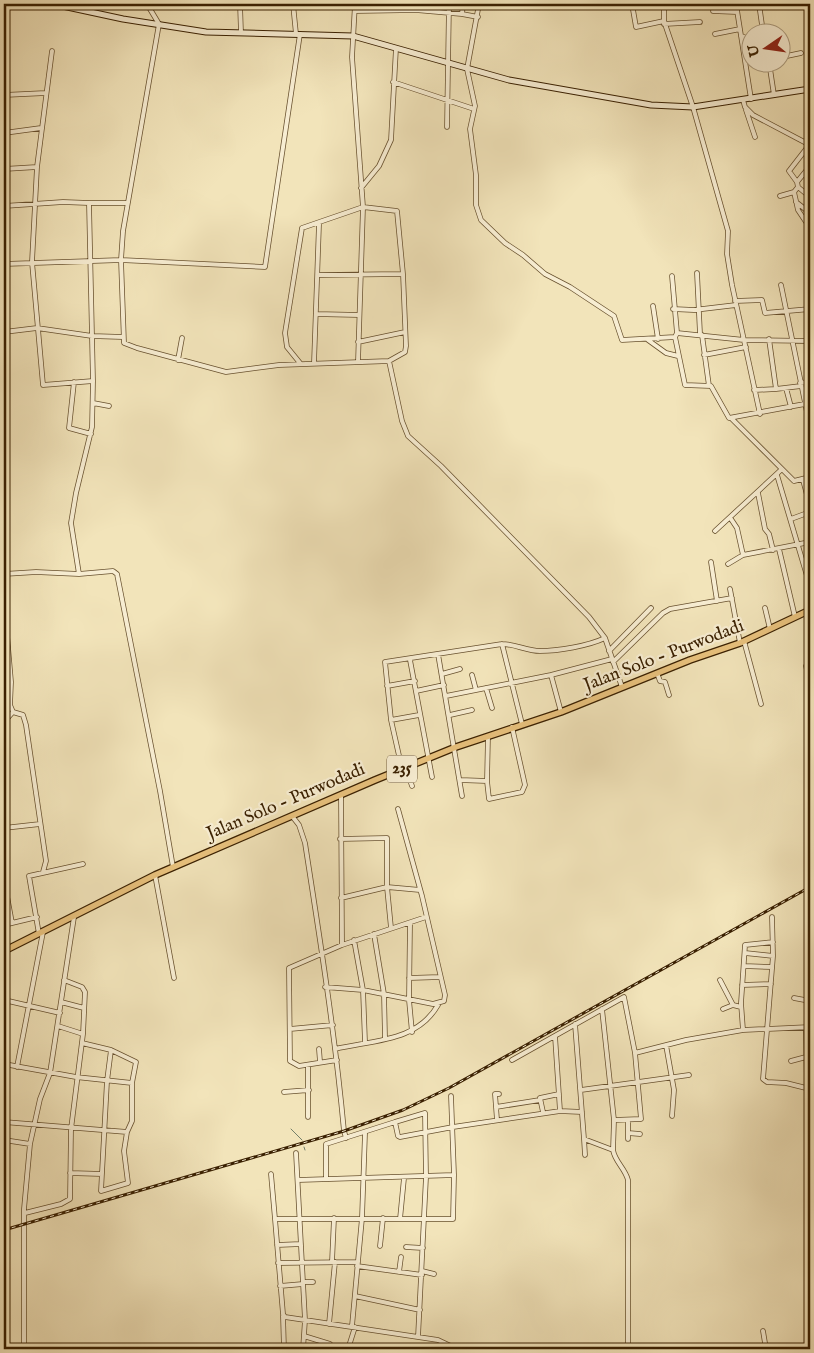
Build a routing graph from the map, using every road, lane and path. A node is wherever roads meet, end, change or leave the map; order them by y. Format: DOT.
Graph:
graph roads {
  1 [pos="34,4"];
  2 [pos="147,4"];
  3 [pos="240,4"];
  4 [pos="293,4"];
  5 [pos="355,4"];
  6 [pos="384,4"];
  7 [pos="449,4"];
  8 [pos="463,4"];
  9 [pos="479,4"];
  10 [pos="632,4"];
  11 [pos="664,4"];
  12 [pos="736,4"];
  13 [pos="759,4"];
  14 [pos="383,10"];
  15 [pos="355,11"];
  16 [pos="713,11"];
  17 [pos="449,12"];
  18 [pos="737,12"];
  19 [pos="462,14"];
  20 [pos="478,17"];
  21 [pos="664,22"];
  22 [pos="700,22"];
  23 [pos="762,22"];
  24 [pos="159,24"];
  25 [pos="740,29"];
  26 [pos="241,33"];
  27 [pos="298,34"];
  28 [pos="716,34"];
  29 [pos="352,36"];
  30 [pos="741,36"];
  31 [pos="396,48"];
  32 [pos="52,51"];
  33 [pos="800,53"];
  34 [pos="792,55"];
  35 [pos="448,64"];
  36 [pos="467,69"];
  37 [pos="770,72"];
  38 [pos="393,82"];
  39 [pos="810,89"];
  40 [pos="46,93"];
  41 [pos="4,95"];
  42 [pos="774,96"];
  43 [pos="751,99"];
  44 [pos="743,100"];
  45 [pos="448,101"];
  46 [pos="693,107"];
  47 [pos="745,107"];
  48 [pos="474,109"];
  49 [pos="447,127"];
  50 [pos="41,128"];
  51 [pos="4,133"];
  52 [pos="755,137"];
  53 [pos="810,144"];
  54 [pos="810,166"];
  55 [pos="37,167"];
  56 [pos="4,169"];
  57 [pos="804,174"];
  58 [pos="810,179"];
  59 [pos="796,182"];
  60 [pos="798,187"];
  61 [pos="361,188"];
  62 [pos="794,192"];
  63 [pos="780,196"];
  64 [pos="810,196"];
  65 [pos="796,202"];
  66 [pos="36,203"];
  67 [pos="89,203"];
  68 [pos="127,203"];
  69 [pos="4,206"];
  70 [pos="362,207"];
  71 [pos="810,213"];
  72 [pos="319,224"];
  73 [pos="810,228"];
  74 [pos="121,260"];
  75 [pos="90,261"];
  76 [pos="32,262"];
  77 [pos="4,264"];
  78 [pos="697,273"];
  79 [pos="404,274"];
  80 [pos="319,275"];
  81 [pos="361,276"];
  82 [pos="672,276"];
  83 [pos="781,285"];
  84 [pos="736,303"];
  85 [pos="653,306"];
  86 [pos="673,309"];
  87 [pos="699,309"];
  88 [pos="810,309"];
  89 [pos="786,312"];
  90 [pos="316,314"];
  91 [pos="359,315"];
  92 [pos="37,328"];
  93 [pos="4,332"];
  94 [pos="405,332"];
  95 [pos="676,335"];
  96 [pos="701,335"];
  97 [pos="92,336"];
  98 [pos="123,337"];
  99 [pos="182,338"];
  100 [pos="658,339"];
  101 [pos="648,340"];
  102 [pos="744,340"];
  103 [pos="769,340"];
  104 [pos="791,340"];
  105 [pos="810,341"];
  106 [pos="358,342"];
  107 [pos="746,347"];
  108 [pos="704,354"];
  109 [pos="678,356"];
  110 [pos="178,360"];
  111 [pos="389,360"];
  112 [pos="358,362"];
  113 [pos="300,363"];
  114 [pos="314,363"];
  115 [pos="93,381"];
  116 [pos="74,382"];
  117 [pos="810,382"];
  118 [pos="801,384"];
  119 [pos="709,386"];
  120 [pos="786,388"];
  121 [pos="776,389"];
  122 [pos="754,392"];
  123 [pos="748,396"];
  124 [pos="92,403"];
  125 [pos="810,403"];
  126 [pos="805,404"];
  127 [pos="109,406"];
  128 [pos="791,407"];
  129 [pos="760,414"];
  130 [pos="732,419"];
  131 [pos="810,427"];
  132 [pos="91,434"];
  133 [pos="782,469"];
  134 [pos="777,475"];
  135 [pos="810,477"];
  136 [pos="803,480"];
  137 [pos="758,493"];
  138 [pos="810,506"];
  139 [pos="810,512"];
  140 [pos="791,518"];
  141 [pos="730,519"];
  142 [pos="715,531"];
  143 [pos="810,542"];
  144 [pos="797,545"];
  145 [pos="779,548"];
  146 [pos="773,550"];
  147 [pos="743,555"];
  148 [pos="711,562"];
  149 [pos="728,564"];
  150 [pos="4,574"];
  151 [pos="79,574"];
  152 [pos="810,586"];
  153 [pos="730,589"];
  154 [pos="732,598"];
  155 [pos="4,600"];
  156 [pos="717,601"];
  157 [pos="651,608"];
  158 [pos="765,608"];
  159 [pos="810,610"];
  160 [pos="795,617"];
  161 [pos="770,629"];
  162 [pos="605,638"];
  163 [pos="5,642"];
  164 [pos="742,642"];
  165 [pos="502,644"];
  166 [pos="609,650"];
  167 [pos="438,654"];
  168 [pos="410,660"];
  169 [pos="613,660"];
  170 [pos="810,664"];
  171 [pos="460,669"];
  172 [pos="657,673"];
  173 [pos="442,674"];
  174 [pos="472,675"];
  175 [pos="551,675"];
  176 [pos="414,681"];
  177 [pos="513,684"];
  178 [pos="810,684"];
  179 [pos="444,685"];
  180 [pos="387,686"];
  181 [pos="622,687"];
  182 [pos="486,688"];
  183 [pos="476,690"];
  184 [pos="416,691"];
  185 [pos="669,695"];
  186 [pos="446,696"];
  187 [pos="761,704"];
  188 [pos="10,705"];
  189 [pos="4,706"];
  190 [pos="492,708"];
  191 [pos="472,710"];
  192 [pos="13,712"];
  193 [pos="561,712"];
  194 [pos="419,715"];
  195 [pos="450,715"];
  196 [pos="391,720"];
  197 [pos="4,722"];
  198 [pos="522,724"];
  199 [pos="512,727"];
  200 [pos="488,736"];
  201 [pos="456,747"];
  202 [pos="427,758"];
  203 [pos="404,769"];
  204 [pos="432,777"];
  205 [pos="460,780"];
  206 [pos="486,780"];
  207 [pos="412,786"];
  208 [pos="341,795"];
  209 [pos="462,796"];
  210 [pos="398,809"];
  211 [pos="292,816"];
  212 [pos="40,824"];
  213 [pos="4,828"];
  214 [pos="340,839"];
  215 [pos="83,864"];
  216 [pos="173,867"];
  217 [pos="43,872"];
  218 [pos="155,875"];
  219 [pos="4,880"];
  220 [pos="387,887"];
  221 [pos="420,890"];
  222 [pos="341,898"];
  223 [pos="426,916"];
  224 [pos="36,917"];
  225 [pos="74,917"];
  226 [pos="772,917"];
  227 [pos="12,923"];
  228 [pos="410,923"];
  229 [pos="4,925"];
  230 [pos="391,928"];
  231 [pos="41,933"];
  232 [pos="374,934"];
  233 [pos="354,940"];
  234 [pos="773,942"];
  235 [pos="342,945"];
  236 [pos="4,952"];
  237 [pos="322,954"];
  238 [pos="745,954"];
  239 [pos="773,956"];
  240 [pos="744,966"];
  241 [pos="772,968"];
  242 [pos="440,977"];
  243 [pos="174,978"];
  244 [pos="409,978"];
  245 [pos="64,980"];
  246 [pos="720,980"];
  247 [pos="742,984"];
  248 [pos="771,984"];
  249 [pos="325,987"];
  250 [pos="364,990"];
  251 [pos="384,994"];
  252 [pos="794,998"];
  253 [pos="4,1000"];
  254 [pos="409,1000"];
  255 [pos="810,1001"];
  256 [pos="61,1002"];
  257 [pos="438,1005"];
  258 [pos="733,1005"];
  259 [pos="29,1006"];
  260 [pos="740,1007"];
  261 [pos="84,1008"];
  262 [pos="602,1009"];
  263 [pos="723,1009"];
  264 [pos="60,1013"];
  265 [pos="575,1024"];
  266 [pos="333,1025"];
  267 [pos="58,1026"];
  268 [pos="808,1027"];
  269 [pos="290,1029"];
  270 [pos="766,1029"];
  271 [pos="742,1030"];
  272 [pos="412,1032"];
  273 [pos="83,1034"];
  274 [pos="555,1036"];
  275 [pos="385,1038"];
  276 [pos="82,1042"];
  277 [pos="365,1042"];
  278 [pos="666,1045"];
  279 [pos="319,1048"];
  280 [pos="335,1049"];
  281 [pos="111,1050"];
  282 [pos="635,1053"];
  283 [pos="806,1057"];
  284 [pos="337,1060"];
  285 [pos="512,1060"];
  286 [pos="790,1061"];
  287 [pos="320,1062"];
  288 [pos="4,1064"];
  289 [pos="308,1065"];
  290 [pos="17,1067"];
  291 [pos="50,1073"];
  292 [pos="689,1075"];
  293 [pos="76,1077"];
  294 [pos="673,1078"];
  295 [pos="107,1081"];
  296 [pos="132,1083"];
  297 [pos="638,1083"];
  298 [pos="611,1087"];
  299 [pos="808,1088"];
  300 [pos="309,1090"];
  301 [pos="581,1090"];
  302 [pos="284,1092"];
  303 [pos="499,1094"];
  304 [pos="559,1094"];
  305 [pos="451,1096"];
  306 [pos="540,1100"];
  307 [pos="496,1107"];
  308 [pos="560,1111"];
  309 [pos="543,1112"];
  310 [pos="582,1112"];
  311 [pos="672,1116"];
  312 [pos="308,1117"];
  313 [pos="614,1117"];
  314 [pos="497,1120"];
  315 [pos="628,1120"];
  316 [pos="4,1122"];
  317 [pos="395,1122"];
  318 [pos="33,1126"];
  319 [pos="453,1127"];
  320 [pos="71,1129"];
  321 [pos="103,1132"];
  322 [pos="127,1132"];
  323 [pos="427,1132"];
  324 [pos="365,1133"];
  325 [pos="628,1133"];
  326 [pos="640,1134"];
  327 [pos="346,1138"];
  328 [pos="584,1139"];
  329 [pos="628,1139"];
  330 [pos="4,1140"];
  331 [pos="30,1144"];
  332 [pos="613,1150"];
  333 [pos="296,1153"];
  334 [pos="585,1155"];
  335 [pos="70,1173"];
  336 [pos="102,1174"];
  337 [pos="271,1174"];
  338 [pos="454,1175"];
  339 [pos="426,1177"];
  340 [pos="326,1178"];
  341 [pos="364,1178"];
  342 [pos="404,1178"];
  343 [pos="298,1180"];
  344 [pos="25,1213"];
  345 [pos="299,1218"];
  346 [pos="334,1218"];
  347 [pos="362,1218"];
  348 [pos="383,1218"];
  349 [pos="275,1219"];
  350 [pos="400,1219"];
  351 [pos="424,1220"];
  352 [pos="301,1244"];
  353 [pos="276,1245"];
  354 [pos="380,1246"];
  355 [pos="406,1247"];
  356 [pos="423,1248"];
  357 [pos="400,1257"];
  358 [pos="302,1262"];
  359 [pos="333,1262"];
  360 [pos="278,1264"];
  361 [pos="358,1264"];
  362 [pos="399,1272"];
  363 [pos="422,1273"];
  364 [pos="434,1274"];
  365 [pos="313,1282"];
  366 [pos="303,1283"];
  367 [pos="280,1286"];
  368 [pos="354,1296"];
  369 [pos="420,1310"];
  370 [pos="283,1316"];
  371 [pos="305,1320"];
  372 [pos="330,1324"];
  373 [pos="354,1326"];
  374 [pos="763,1331"];
  375 [pos="304,1336"];
  376 [pos="418,1337"];
  377 [pos="330,1344"];
  378 [pos="24,1349"];
  379 [pos="284,1349"];
  380 [pos="304,1349"];
  381 [pos="348,1349"];
  382 [pos="457,1349"];
  383 [pos="628,1349"];
  384 [pos="766,1349"];
  1 -- 24 [label="street"];
  2 -- 24 [label="street"];
  3 -- 26 [label="street"];
  4 -- 27 [label="street"];
  5 -- 15 [label="street"];
  6 -- 14 [label="street"];
  7 -- 17 [label="street"];
  8 -- 19 [label="street"];
  9 -- 20 [label="street"];
  10 -- 21 [label="street"];
  11 -- 21 [label="street"];
  12 -- 18 [label="street"];
  13 -- 23 [label="street"];
  14 -- 15 [label="street"];
  14 -- 17 [label="street"];
  15 -- 29 [label="street"];
  16 -- 18 [label="street"];
  17 -- 19 [label="street"];
  17 -- 35 [label="street"];
  18 -- 25 [label="street"];
  19 -- 20 [label="street"];
  20 -- 36 [label="street"];
  21 -- 22 [label="street"];
  21 -- 46 [label="street"];
  24 -- 26 [label="street"];
  24 -- 68 [label="street"];
  25 -- 28 [label="street"];
  25 -- 30 [label="street"];
  26 -- 27 [label="street"];
  27 -- 29 [label="street"];
  27 -- 74 [label="street"];
  29 -- 31 [label="street"];
  29 -- 61 [label="street"];
  30 -- 43 [label="street"];
  31 -- 35 [label="street"];
  31 -- 38 [label="street"];
  32 -- 40 [label="street"];
  33 -- 34 [label="street"];
  35 -- 36 [label="street"];
  35 -- 45 [label="street"];
  36 -- 46 [label="street"];
  36 -- 48 [label="street"];
  37 -- 42 [label="street"];
  38 -- 45 [label="street"];
  38 -- 61 [label="street"];
  39 -- 42 [label="street"];
  40 -- 41 [label="street"];
  40 -- 50 [label="street"];
  42 -- 43 [label="street"];
  43 -- 44 [label="street"];
  44 -- 46 [label="street"];
  44 -- 47 [label="street"];
  45 -- 48 [label="street"];
  45 -- 49 [label="street"];
  46 -- 84 [label="street"];
  47 -- 52 [label="street"];
  47 -- 53 [label="street"];
  48 -- 101 [label="street"];
  50 -- 51 [label="street"];
  50 -- 55 [label="street"];
  53 -- 59 [label="street"];
  54 -- 57 [label="street"];
  55 -- 56 [label="street"];
  55 -- 66 [label="street"];
  57 -- 58 [label="street"];
  57 -- 59 [label="street"];
  59 -- 60 [label="street"];
  60 -- 62 [label="street"];
  60 -- 64 [label="street"];
  61 -- 70 [label="street"];
  62 -- 63 [label="street"];
  62 -- 65 [label="street"];
  65 -- 71 [label="street"];
  65 -- 73 [label="street"];
  66 -- 67 [label="street"];
  66 -- 69 [label="street"];
  66 -- 76 [label="street"];
  67 -- 68 [label="street"];
  67 -- 75 [label="street"];
  68 -- 74 [label="street"];
  70 -- 72 [label="street"];
  70 -- 79 [label="street"];
  70 -- 81 [label="street"];
  72 -- 80 [label="street"];
  72 -- 113 [label="street"];
  74 -- 75 [label="street"];
  74 -- 98 [label="street"];
  75 -- 76 [label="street"];
  75 -- 97 [label="street"];
  76 -- 77 [label="street"];
  76 -- 92 [label="street"];
  78 -- 87 [label="street"];
  79 -- 81 [label="street"];
  79 -- 94 [label="street"];
  80 -- 81 [label="street"];
  80 -- 90 [label="street"];
  81 -- 91 [label="street"];
  82 -- 86 [label="street"];
  83 -- 89 [label="street"];
  84 -- 87 [label="street"];
  84 -- 89 [label="street"];
  84 -- 102 [label="street"];
  85 -- 100 [label="street"];
  86 -- 87 [label="street"];
  86 -- 95 [label="street"];
  87 -- 96 [label="street"];
  88 -- 89 [label="street"];
  89 -- 104 [label="street"];
  90 -- 91 [label="street"];
  90 -- 114 [label="street"];
  91 -- 106 [label="street"];
  92 -- 93 [label="street"];
  92 -- 97 [label="street"];
  92 -- 116 [label="street"];
  94 -- 106 [label="street"];
  94 -- 111 [label="street"];
  95 -- 96 [label="street"];
  95 -- 100 [label="street"];
  95 -- 109 [label="street"];
  96 -- 102 [label="street"];
  96 -- 108 [label="street"];
  97 -- 98 [label="street"];
  97 -- 115 [label="street"];
  98 -- 110 [label="street"];
  99 -- 110 [label="street"];
  100 -- 101 [label="street"];
  101 -- 109 [label="street"];
  102 -- 103 [label="street"];
  102 -- 107 [label="street"];
  103 -- 104 [label="street"];
  103 -- 121 [label="street"];
  104 -- 105 [label="street"];
  104 -- 118 [label="street"];
  106 -- 112 [label="street"];
  107 -- 108 [label="street"];
  107 -- 122 [label="street"];
  108 -- 119 [label="street"];
  109 -- 119 [label="street"];
  110 -- 113 [label="street"];
  111 -- 112 [label="street"];
  111 -- 162 [label="street"];
  112 -- 114 [label="street"];
  113 -- 114 [label="street"];
  115 -- 116 [label="street"];
  115 -- 124 [label="street"];
  116 -- 132 [label="street"];
  117 -- 118 [label="street"];
  118 -- 120 [label="street"];
  118 -- 126 [label="street"];
  119 -- 130 [label="street"];
  120 -- 121 [label="street"];
  120 -- 128 [label="street"];
  121 -- 122 [label="street"];
  122 -- 123 [label="street"];
  122 -- 129 [label="street"];
  124 -- 127 [label="street"];
  124 -- 132 [label="street"];
  125 -- 126 [label="street"];
  126 -- 128 [label="street"];
  126 -- 131 [label="street"];
  128 -- 129 [label="street"];
  129 -- 130 [label="street"];
  130 -- 133 [label="street"];
  132 -- 151 [label="street"];
  133 -- 134 [label="street"];
  133 -- 136 [label="street"];
  134 -- 137 [label="street"];
  134 -- 140 [label="street"];
  135 -- 136 [label="street"];
  136 -- 138 [label="street"];
  137 -- 141 [label="street"];
  137 -- 146 [label="street"];
  139 -- 140 [label="street"];
  140 -- 144 [label="street"];
  141 -- 142 [label="street"];
  141 -- 147 [label="street"];
  143 -- 144 [label="street"];
  144 -- 145 [label="street"];
  144 -- 152 [label="street"];
  145 -- 146 [label="street"];
  145 -- 160 [label="street"];
  146 -- 147 [label="street"];
  147 -- 149 [label="street"];
  148 -- 156 [label="street"];
  150 -- 151 [label="street"];
  151 -- 216 [label="street"];
  153 -- 154 [label="street"];
  154 -- 156 [label="street"];
  154 -- 164 [label="street"];
  155 -- 163 [label="street"];
  156 -- 169 [label="street"];
  157 -- 166 [label="street"];
  158 -- 161 [label="street"];
  159 -- 160 [label="main road, Jalan Solo - Purwodadi / 235"];
  160 -- 161 [label="main road, Jalan Solo - Purwodadi / 235"];
  161 -- 164 [label="main road, Jalan Solo - Purwodadi / 235"];
  162 -- 165 [label="street"];
  162 -- 166 [label="street"];
  163 -- 188 [label="street"];
  164 -- 172 [label="main road, Jalan Solo - Purwodadi / 235"];
  164 -- 187 [label="street"];
  165 -- 167 [label="street"];
  165 -- 177 [label="street"];
  166 -- 169 [label="street"];
  167 -- 168 [label="street"];
  167 -- 173 [label="street"];
  168 -- 176 [label="street"];
  168 -- 180 [label="street"];
  169 -- 175 [label="street"];
  169 -- 181 [label="street"];
  170 -- 178 [label="street"];
  171 -- 173 [label="street"];
  172 -- 181 [label="main road, Jalan Solo - Purwodadi / 235"];
  172 -- 185 [label="street"];
  173 -- 179 [label="street"];
  174 -- 183 [label="street"];
  175 -- 177 [label="street"];
  175 -- 193 [label="street"];
  176 -- 180 [label="street"];
  176 -- 184 [label="street"];
  177 -- 182 [label="street"];
  177 -- 198 [label="street"];
  179 -- 184 [label="street"];
  179 -- 186 [label="street"];
  180 -- 196 [label="street"];
  181 -- 193 [label="main road, Jalan Solo - Purwodadi / 235"];
  182 -- 183 [label="street"];
  182 -- 190 [label="street"];
  183 -- 186 [label="street"];
  184 -- 194 [label="street"];
  186 -- 195 [label="street"];
  188 -- 189 [label="street"];
  188 -- 192 [label="street"];
  191 -- 195 [label="street"];
  192 -- 197 [label="street"];
  192 -- 212 [label="street"];
  193 -- 198 [label="main road, Jalan Solo - Purwodadi / 235"];
  194 -- 196 [label="street"];
  194 -- 202 [label="street"];
  195 -- 201 [label="street"];
  196 -- 203 [label="street"];
  198 -- 199 [label="main road, Jalan Solo - Purwodadi / 235"];
  199 -- 200 [label="main road, Jalan Solo - Purwodadi / 235"];
  199 -- 206 [label="street"];
  200 -- 201 [label="main road, Jalan Solo - Purwodadi / 235"];
  200 -- 206 [label="street"];
  201 -- 202 [label="main road, Jalan Solo - Purwodadi / 235"];
  201 -- 205 [label="street"];
  202 -- 203 [label="main road, Jalan Solo - Purwodadi / 235"];
  202 -- 204 [label="street"];
  203 -- 207 [label="street"];
  203 -- 208 [label="main road, Jalan Solo - Purwodadi / 235"];
  205 -- 206 [label="street"];
  205 -- 209 [label="street"];
  208 -- 211 [label="main road, Jalan Solo - Purwodadi / 235"];
  208 -- 214 [label="street"];
  210 -- 221 [label="street"];
  211 -- 216 [label="main road, Jalan Solo - Purwodadi / 235"];
  211 -- 237 [label="street"];
  212 -- 213 [label="street"];
  212 -- 217 [label="street"];
  214 -- 220 [label="street"];
  214 -- 222 [label="street"];
  215 -- 217 [label="street"];
  216 -- 218 [label="main road, Jalan Solo - Purwodadi / 235"];
  217 -- 224 [label="street"];
  218 -- 225 [label="main road, Jalan Solo - Purwodadi / 235"];
  218 -- 243 [label="street"];
  219 -- 227 [label="street"];
  220 -- 221 [label="street"];
  220 -- 222 [label="street"];
  220 -- 230 [label="street"];
  221 -- 223 [label="street"];
  222 -- 235 [label="street"];
  223 -- 228 [label="street"];
  223 -- 242 [label="street"];
  224 -- 227 [label="street"];
  224 -- 231 [label="street"];
  225 -- 231 [label="main road, Jalan Solo - Purwodadi / 235"];
  225 -- 245 [label="street"];
  226 -- 234 [label="street"];
  227 -- 229 [label="street"];
  228 -- 230 [label="street"];
  228 -- 244 [label="street"];
  230 -- 232 [label="street"];
  231 -- 236 [label="main road, Jalan Solo - Purwodadi / 235"];
  231 -- 259 [label="street"];
  232 -- 233 [label="street"];
  232 -- 251 [label="street"];
  233 -- 235 [label="street"];
  233 -- 250 [label="street"];
  234 -- 238 [label="street"];
  234 -- 239 [label="street"];
  235 -- 237 [label="street"];
  237 -- 249 [label="street"];
  237 -- 269 [label="street"];
  238 -- 239 [label="street"];
  238 -- 240 [label="street"];
  239 -- 241 [label="street"];
  240 -- 241 [label="street"];
  240 -- 247 [label="street"];
  241 -- 248 [label="street"];
  242 -- 244 [label="street"];
  242 -- 257 [label="street"];
  244 -- 254 [label="street"];
  245 -- 256 [label="street"];
  245 -- 261 [label="street"];
  246 -- 258 [label="street"];
  247 -- 248 [label="street"];
  247 -- 260 [label="street"];
  248 -- 270 [label="street"];
  249 -- 250 [label="street"];
  249 -- 266 [label="street"];
  250 -- 251 [label="street"];
  250 -- 277 [label="street"];
  251 -- 254 [label="street"];
  251 -- 275 [label="street"];
  252 -- 255 [label="street"];
  253 -- 259 [label="street"];
  254 -- 257 [label="street"];
  254 -- 272 [label="street"];
  256 -- 261 [label="street"];
  256 -- 264 [label="street"];
  257 -- 272 [label="street"];
  258 -- 260 [label="street"];
  258 -- 263 [label="street"];
  259 -- 264 [label="street"];
  259 -- 290 [label="street"];
  260 -- 271 [label="street"];
  261 -- 273 [label="street"];
  262 -- 265 [label="street"];
  262 -- 282 [label="street"];
  262 -- 298 [label="street"];
  264 -- 267 [label="street"];
  265 -- 274 [label="street"];
  265 -- 301 [label="street"];
  266 -- 269 [label="street"];
  266 -- 280 [label="street"];
  267 -- 273 [label="street"];
  267 -- 291 [label="street"];
  268 -- 270 [label="street"];
  268 -- 283 [label="street"];
  269 -- 289 [label="street"];
  270 -- 271 [label="street"];
  270 -- 299 [label="street"];
  271 -- 278 [label="street"];
  272 -- 275 [label="street"];
  273 -- 276 [label="street"];
  274 -- 285 [label="street"];
  274 -- 304 [label="street"];
  275 -- 277 [label="street"];
  276 -- 281 [label="street"];
  276 -- 293 [label="street"];
  277 -- 280 [label="street"];
  278 -- 282 [label="street"];
  278 -- 294 [label="street"];
  279 -- 287 [label="street"];
  280 -- 284 [label="street"];
  281 -- 295 [label="street"];
  281 -- 296 [label="street"];
  282 -- 297 [label="street"];
  283 -- 286 [label="street"];
  283 -- 299 [label="street"];
  284 -- 287 [label="street"];
  284 -- 327 [label="street"];
  287 -- 289 [label="street"];
  288 -- 290 [label="street"];
  289 -- 300 [label="street"];
  290 -- 291 [label="street"];
  291 -- 293 [label="street"];
  291 -- 318 [label="street"];
  292 -- 294 [label="street"];
  293 -- 295 [label="street"];
  293 -- 320 [label="street"];
  294 -- 297 [label="street"];
  294 -- 311 [label="street"];
  295 -- 296 [label="street"];
  295 -- 321 [label="street"];
  296 -- 322 [label="street"];
  297 -- 298 [label="street"];
  297 -- 315 [label="street"];
  298 -- 301 [label="street"];
  298 -- 313 [label="street"];
  300 -- 302 [label="street"];
  300 -- 312 [label="street"];
  301 -- 310 [label="street"];
  303 -- 307 [label="street"];
  304 -- 306 [label="street"];
  304 -- 308 [label="street"];
  305 -- 319 [label="street"];
  306 -- 307 [label="street"];
  306 -- 309 [label="street"];
  307 -- 314 [label="street"];
  308 -- 309 [label="street"];
  308 -- 310 [label="street"];
  309 -- 314 [label="street"];
  310 -- 328 [label="street"];
  313 -- 315 [label="street"];
  313 -- 332 [label="street"];
  314 -- 319 [label="street"];
  315 -- 325 [label="street"];
  316 -- 318 [label="street"];
  317 -- 323 [label="street"];
  317 -- 323 [label="street"];
  317 -- 324 [label="street"];
  318 -- 320 [label="street"];
  318 -- 331 [label="street"];
  319 -- 323 [label="street"];
  319 -- 338 [label="street"];
  320 -- 321 [label="street"];
  320 -- 335 [label="street"];
  321 -- 322 [label="street"];
  321 -- 336 [label="street"];
  322 -- 336 [label="street"];
  323 -- 339 [label="street"];
  324 -- 327 [label="street"];
  324 -- 341 [label="street"];
  325 -- 326 [label="street"];
  325 -- 329 [label="street"];
  327 -- 340 [label="street"];
  328 -- 332 [label="street"];
  328 -- 334 [label="street"];
  330 -- 331 [label="street"];
  331 -- 344 [label="street"];
  332 -- 383 [label="street"];
  333 -- 343 [label="street"];
  335 -- 336 [label="street"];
  335 -- 344 [label="street"];
  337 -- 349 [label="street"];
  338 -- 339 [label="street"];
  338 -- 351 [label="street"];
  339 -- 342 [label="street"];
  339 -- 351 [label="street"];
  340 -- 341 [label="street"];
  340 -- 343 [label="street"];
  341 -- 342 [label="street"];
  341 -- 347 [label="street"];
  342 -- 350 [label="street"];
  343 -- 345 [label="street"];
  344 -- 378 [label="street"];
  345 -- 346 [label="street"];
  345 -- 349 [label="street"];
  345 -- 352 [label="street"];
  346 -- 347 [label="street"];
  346 -- 359 [label="street"];
  347 -- 348 [label="street"];
  347 -- 361 [label="street"];
  348 -- 350 [label="street"];
  348 -- 354 [label="street"];
  349 -- 353 [label="street"];
  350 -- 351 [label="street"];
  351 -- 356 [label="street"];
  352 -- 353 [label="street"];
  352 -- 358 [label="street"];
  353 -- 360 [label="street"];
  355 -- 356 [label="street"];
  356 -- 363 [label="street"];
  357 -- 362 [label="street"];
  358 -- 359 [label="street"];
  358 -- 360 [label="street"];
  358 -- 366 [label="street"];
  359 -- 361 [label="street"];
  359 -- 372 [label="street"];
  360 -- 367 [label="street"];
  361 -- 362 [label="street"];
  361 -- 368 [label="street"];
  362 -- 363 [label="street"];
  363 -- 364 [label="street"];
  363 -- 369 [label="street"];
  365 -- 366 [label="street"];
  366 -- 367 [label="street"];
  366 -- 371 [label="street"];
  367 -- 370 [label="street"];
  368 -- 369 [label="street"];
  368 -- 373 [label="street"];
  369 -- 376 [label="street"];
  370 -- 371 [label="street"];
  370 -- 379 [label="street"];
  371 -- 372 [label="street"];
  371 -- 375 [label="street"];
  372 -- 373 [label="street"];
  373 -- 376 [label="street"];
  373 -- 381 [label="street"];
  374 -- 384 [label="street"];
  375 -- 377 [label="street"];
  375 -- 380 [label="street"];
  376 -- 382 [label="street"];
}
